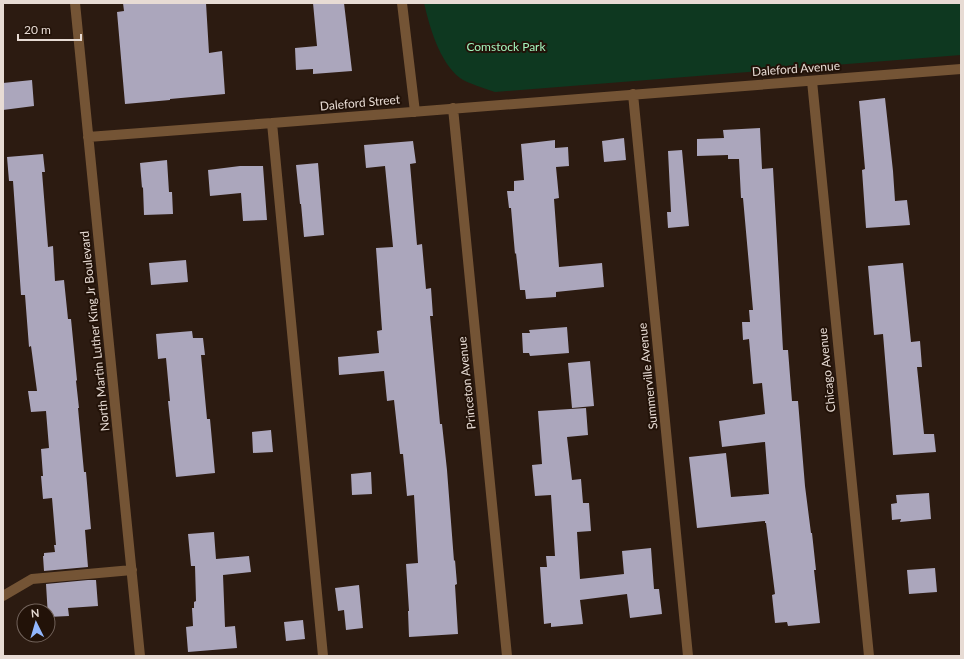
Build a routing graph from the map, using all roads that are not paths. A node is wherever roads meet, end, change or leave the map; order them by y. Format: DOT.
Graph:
graph roads {
  1 [pos="75,3"];
  2 [pos="402,3"];
  3 [pos="961,69"];
  4 [pos="812,81"];
  5 [pos="633,94"];
  6 [pos="453,108"];
  7 [pos="414,112"];
  8 [pos="272,123"];
  9 [pos="88,137"];
  10 [pos="132,570"];
  11 [pos="3,596"];
  12 [pos="140,656"];
  13 [pos="323,656"];
  14 [pos="507,656"];
  15 [pos="688,656"];
  16 [pos="869,656"];
  1 -- 9 [label="street, North Martin Luther King Jr Boulevard"];
  2 -- 7 [label="street"];
  3 -- 4 [label="street, Daleford Avenue"];
  4 -- 5 [label="street, Daleford Avenue"];
  4 -- 16 [label="street, Chicago Avenue"];
  5 -- 6 [label="street, Daleford Street"];
  5 -- 15 [label="street, Summerville Avenue"];
  6 -- 7 [label="street, Daleford Street"];
  6 -- 14 [label="street, Princeton Avenue"];
  7 -- 8 [label="street, Daleford Street"];
  8 -- 9 [label="street, Daleford Street"];
  8 -- 13 [label="street"];
  9 -- 10 [label="street, North Martin Luther King Jr Boulevard"];
  10 -- 11 [label="street"];
  10 -- 12 [label="street, North Martin Luther King Jr Boulevard"];
}
